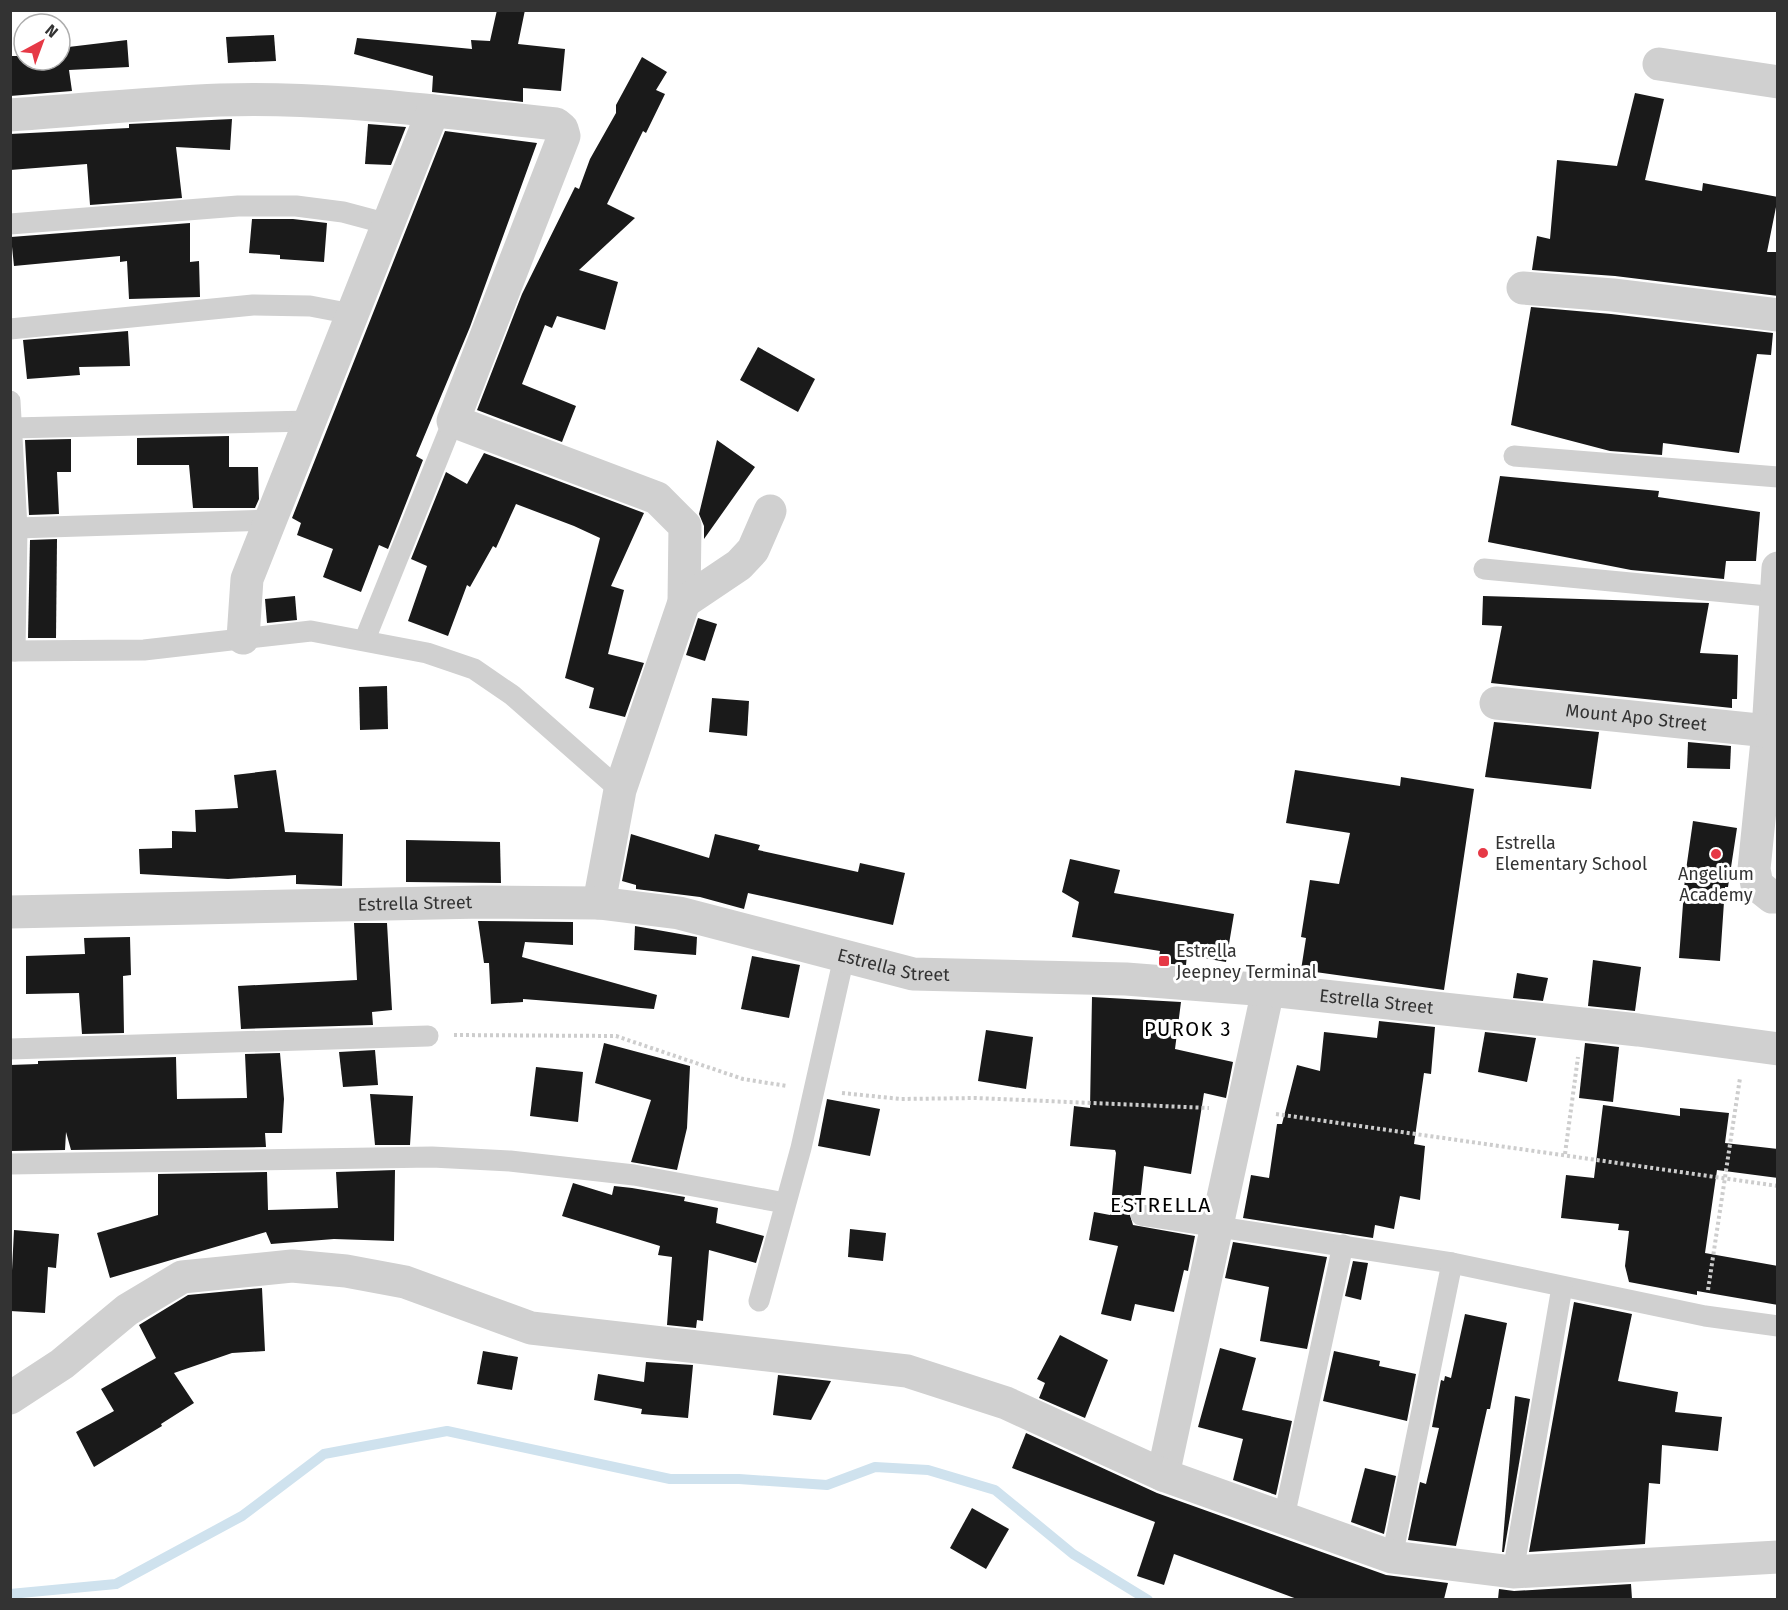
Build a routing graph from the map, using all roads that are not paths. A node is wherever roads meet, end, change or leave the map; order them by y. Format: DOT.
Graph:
graph roads {
  1 [pos="1659,64"];
  2 [pos="1778,82"];
  3 [pos="433,111"];
  4 [pos="10,115"];
  5 [pos="10,224"];
  6 [pos="388,224"];
  7 [pos="1523,288"];
  8 [pos="352,314"];
  9 [pos="1778,315"];
  10 [pos="10,328"];
  11 [pos="10,401"];
  12 [pos="310,421"];
  13 [pos="453,421"];
  14 [pos="12,428"];
  15 [pos="1514,456"];
  16 [pos="1778,477"];
  17 [pos="770,511"];
  18 [pos="269,520"];
  19 [pos="17,528"];
  20 [pos="1484,569"];
  21 [pos="1777,587"];
  22 [pos="684,602"];
  23 [pos="243,638"];
  24 [pos="365,639"];
  25 [pos="13,651"];
  26 [pos="1496,703"];
  27 [pos="1773,731"];
  28 [pos="620,790"];
  29 [pos="1778,897"];
  30 [pos="599,903"];
  31 [pos="10,912"];
  32 [pos="844,957"];
  33 [pos="1268,990"];
  34 [pos="428,1036"];
  35 [pos="10,1049"];
  36 [pos="1778,1049"];
  37 [pos="10,1164"];
  38 [pos="785,1203"];
  39 [pos="1141,1215"];
  40 [pos="1217,1227"];
  41 [pos="1343,1245"];
  42 [pos="1452,1263"];
  43 [pos="1562,1287"];
  44 [pos="759,1301"];
  45 [pos="1778,1326"];
  46 [pos="10,1398"];
  47 [pos="1163,1475"];
  48 [pos="1284,1517"];
  49 [pos="1392,1557"];
  50 [pos="1778,1557"];
  51 [pos="1512,1572"];
  1 -- 2 [label="street"];
  3 -- 4 [label="street"];
  3 -- 6 [label="street"];
  3 -- 13 [label="street"];
  5 -- 6 [label="lane"];
  6 -- 8 [label="street"];
  7 -- 9 [label="street"];
  8 -- 10 [label="lane"];
  8 -- 12 [label="street"];
  11 -- 14 [label="lane"];
  12 -- 14 [label="lane"];
  12 -- 18 [label="street"];
  13 -- 22 [label="street"];
  13 -- 24 [label="lane"];
  14 -- 19 [label="lane"];
  15 -- 16 [label="lane"];
  17 -- 22 [label="street"];
  18 -- 19 [label="lane"];
  18 -- 23 [label="street"];
  19 -- 25 [label="lane"];
  20 -- 21 [label="lane"];
  21 -- 27 [label="street"];
  22 -- 28 [label="street"];
  23 -- 24 [label="lane"];
  23 -- 25 [label="lane"];
  24 -- 28 [label="lane"];
  26 -- 27 [label="street, Mount Apo Street"];
  27 -- 29 [label="street"];
  28 -- 30 [label="street"];
  30 -- 31 [label="street, Estrella Street"];
  30 -- 32 [label="street, Estrella Street"];
  32 -- 33 [label="street, Estrella Street"];
  32 -- 38 [label="lane"];
  33 -- 36 [label="street, Estrella Street"];
  33 -- 40 [label="street"];
  34 -- 35 [label="lane"];
  37 -- 38 [label="lane"];
  38 -- 44 [label="lane"];
  39 -- 40 [label="lane"];
  40 -- 41 [label="lane"];
  40 -- 47 [label="street"];
  41 -- 42 [label="lane"];
  41 -- 48 [label="lane"];
  42 -- 43 [label="lane"];
  42 -- 49 [label="lane"];
  43 -- 45 [label="lane"];
  43 -- 51 [label="lane"];
  46 -- 47 [label="street"];
  47 -- 48 [label="street"];
  48 -- 49 [label="street"];
  49 -- 51 [label="street"];
  50 -- 51 [label="street"];
}
